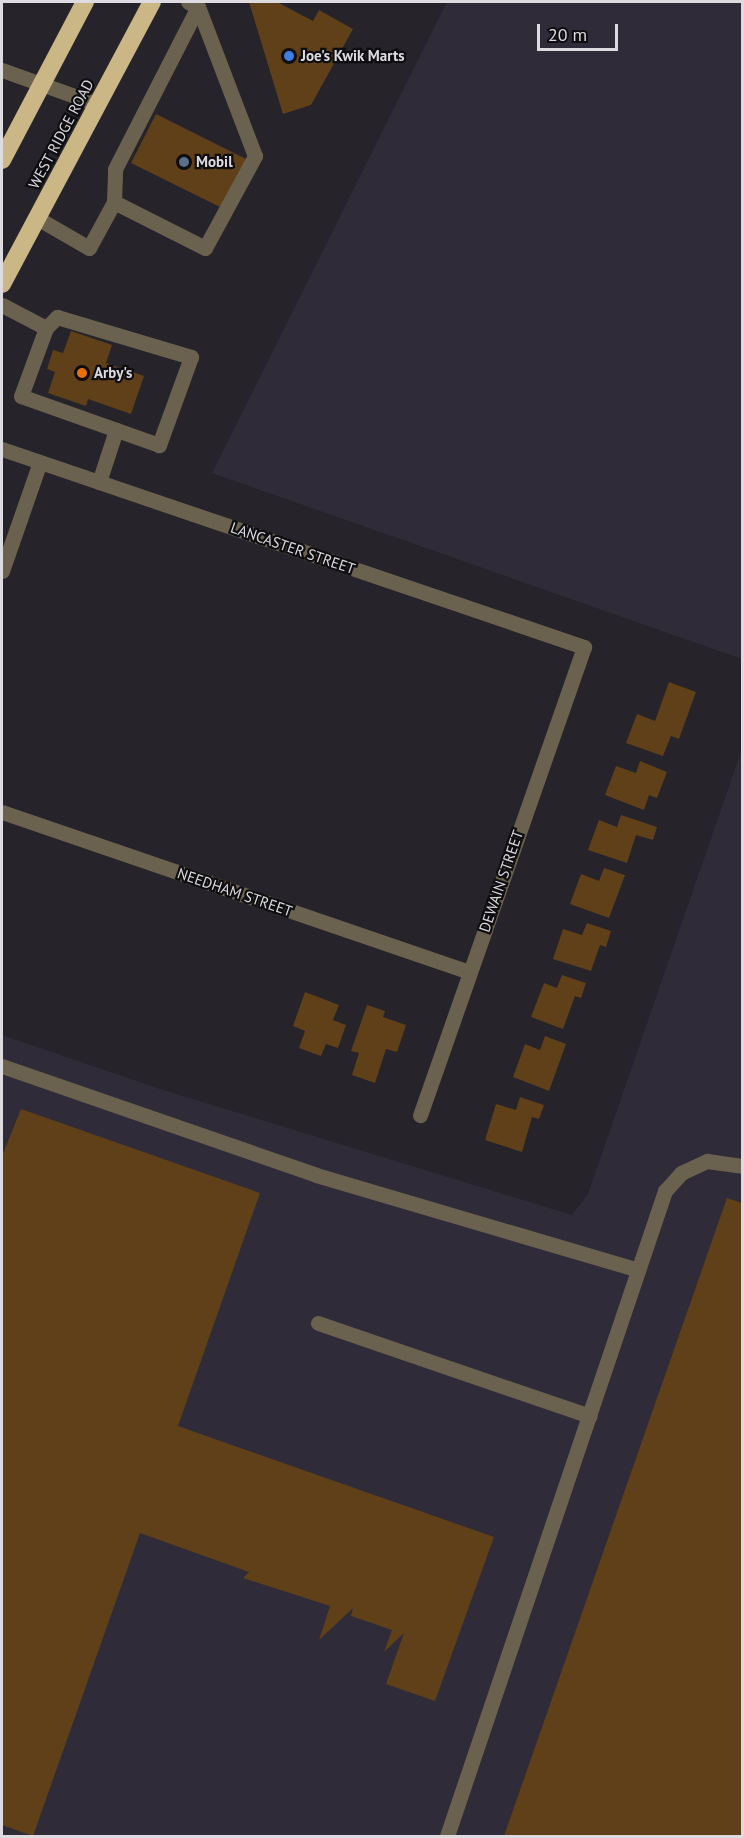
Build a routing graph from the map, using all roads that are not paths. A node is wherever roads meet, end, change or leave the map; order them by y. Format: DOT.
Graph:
graph roads {
  1 [pos="86,2"];
  2 [pos="152,2"];
  3 [pos="193,4"];
  4 [pos="2,70"];
  5 [pos="42,84"];
  6 [pos="97,104"];
  7 [pos="2,160"];
  8 [pos="114,202"];
  9 [pos="37,218"];
  10 [pos="2,284"];
  11 [pos="2,305"];
  12 [pos="46,328"];
  13 [pos="116,430"];
  14 [pos="2,449"];
  15 [pos="40,462"];
  16 [pos="99,482"];
  17 [pos="2,571"];
  18 [pos="584,647"];
  19 [pos="2,812"];
  20 [pos="469,972"];
  21 [pos="2,1066"];
  22 [pos="420,1115"];
  23 [pos="742,1166"];
  24 [pos="638,1270"];
  25 [pos="318,1323"];
  26 [pos="589,1416"];
  27 [pos="447,1836"];
  1 -- 5 [label="highway"];
  2 -- 6 [label="highway, WEST RIDGE ROAD"];
  3 -- 8 [label="street"];
  3 -- 8 [label="street"];
  4 -- 5 [label="street"];
  5 -- 6 [label="street"];
  5 -- 7 [label="highway"];
  6 -- 9 [label="highway, WEST RIDGE ROAD"];
  8 -- 9 [label="street"];
  9 -- 10 [label="highway, WEST RIDGE ROAD"];
  11 -- 12 [label="street"];
  12 -- 13 [label="street"];
  12 -- 13 [label="street"];
  13 -- 16 [label="street"];
  14 -- 15 [label="street, LANCASTER STREET"];
  15 -- 16 [label="street, LANCASTER STREET"];
  15 -- 17 [label="street"];
  16 -- 18 [label="street, LANCASTER STREET"];
  18 -- 20 [label="street, DEWAIN STREET"];
  19 -- 20 [label="street, NEEDHAM STREET"];
  20 -- 22 [label="street, DEWAIN STREET"];
  21 -- 24 [label="street"];
  23 -- 24 [label="street"];
  24 -- 26 [label="street"];
  25 -- 26 [label="street"];
  26 -- 27 [label="street"];
}
